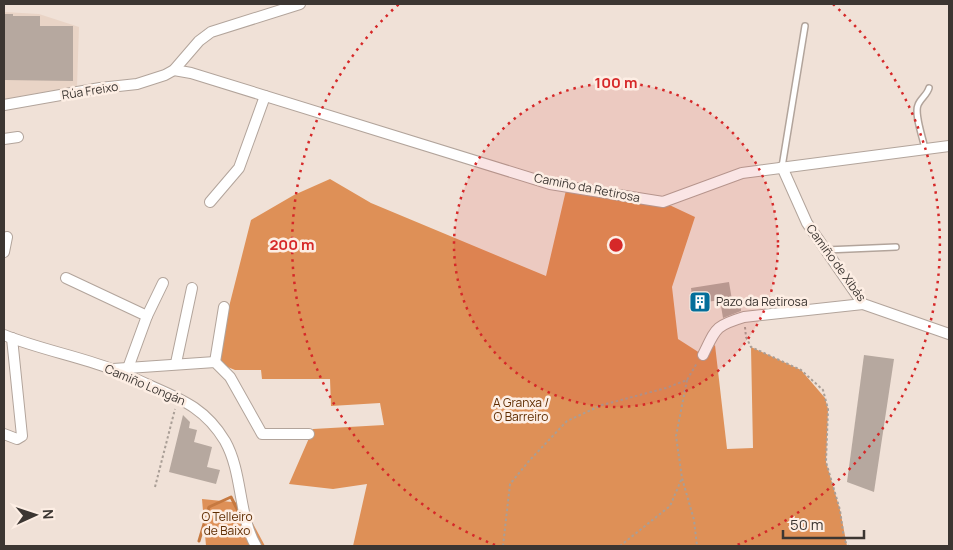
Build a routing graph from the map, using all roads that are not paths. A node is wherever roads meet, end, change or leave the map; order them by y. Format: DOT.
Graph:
graph roads {
  1 [pos="300,4"];
  2 [pos="805,26"];
  3 [pos="174,70"];
  4 [pos="929,88"];
  5 [pos="265,96"];
  6 [pos="4,105"];
  7 [pos="18,137"];
  8 [pos="4,139"];
  9 [pos="949,146"];
  10 [pos="925,149"];
  11 [pos="782,167"];
  12 [pos="210,202"];
  13 [pos="8,237"];
  14 [pos="896,247"];
  15 [pos="825,250"];
  16 [pos="4,252"];
  17 [pos="66,278"];
  18 [pos="163,283"];
  19 [pos="192,288"];
  20 [pos="863,304"];
  21 [pos="224,307"];
  22 [pos="147,316"];
  23 [pos="949,334"];
  24 [pos="8,336"];
  25 [pos="703,355"];
  26 [pos="215,362"];
  27 [pos="176,363"];
  28 [pos="128,368"];
  29 [pos="112,369"];
  30 [pos="4,434"];
  31 [pos="309,434"];
  32 [pos="256,546"];
  1 -- 3 [label="street"];
  2 -- 11 [label="lane"];
  3 -- 5 [label="street, Camiño da Retirosa"];
  3 -- 6 [label="street, Rúa Freixo"];
  4 -- 10 [label="lane"];
  5 -- 11 [label="street, Camiño da Retirosa"];
  5 -- 12 [label="street"];
  7 -- 8 [label="street"];
  9 -- 10 [label="street, Camiño da Retirosa"];
  10 -- 11 [label="street, Camiño da Retirosa"];
  11 -- 15 [label="street, Camiño de Xibás"];
  13 -- 16 [label="street"];
  14 -- 15 [label="lane"];
  15 -- 20 [label="street, Camiño de Xibás"];
  17 -- 22 [label="street"];
  18 -- 22 [label="street"];
  19 -- 27 [label="street"];
  20 -- 23 [label="street, Camiño de Xibás"];
  20 -- 25 [label="street"];
  21 -- 26 [label="street"];
  22 -- 28 [label="street"];
  24 -- 29 [label="street, Camiño Longán"];
  24 -- 30 [label="street"];
  26 -- 27 [label="street"];
  26 -- 31 [label="street"];
  27 -- 28 [label="street"];
  28 -- 29 [label="street"];
  29 -- 32 [label="street, Camiño Longán"];
}
